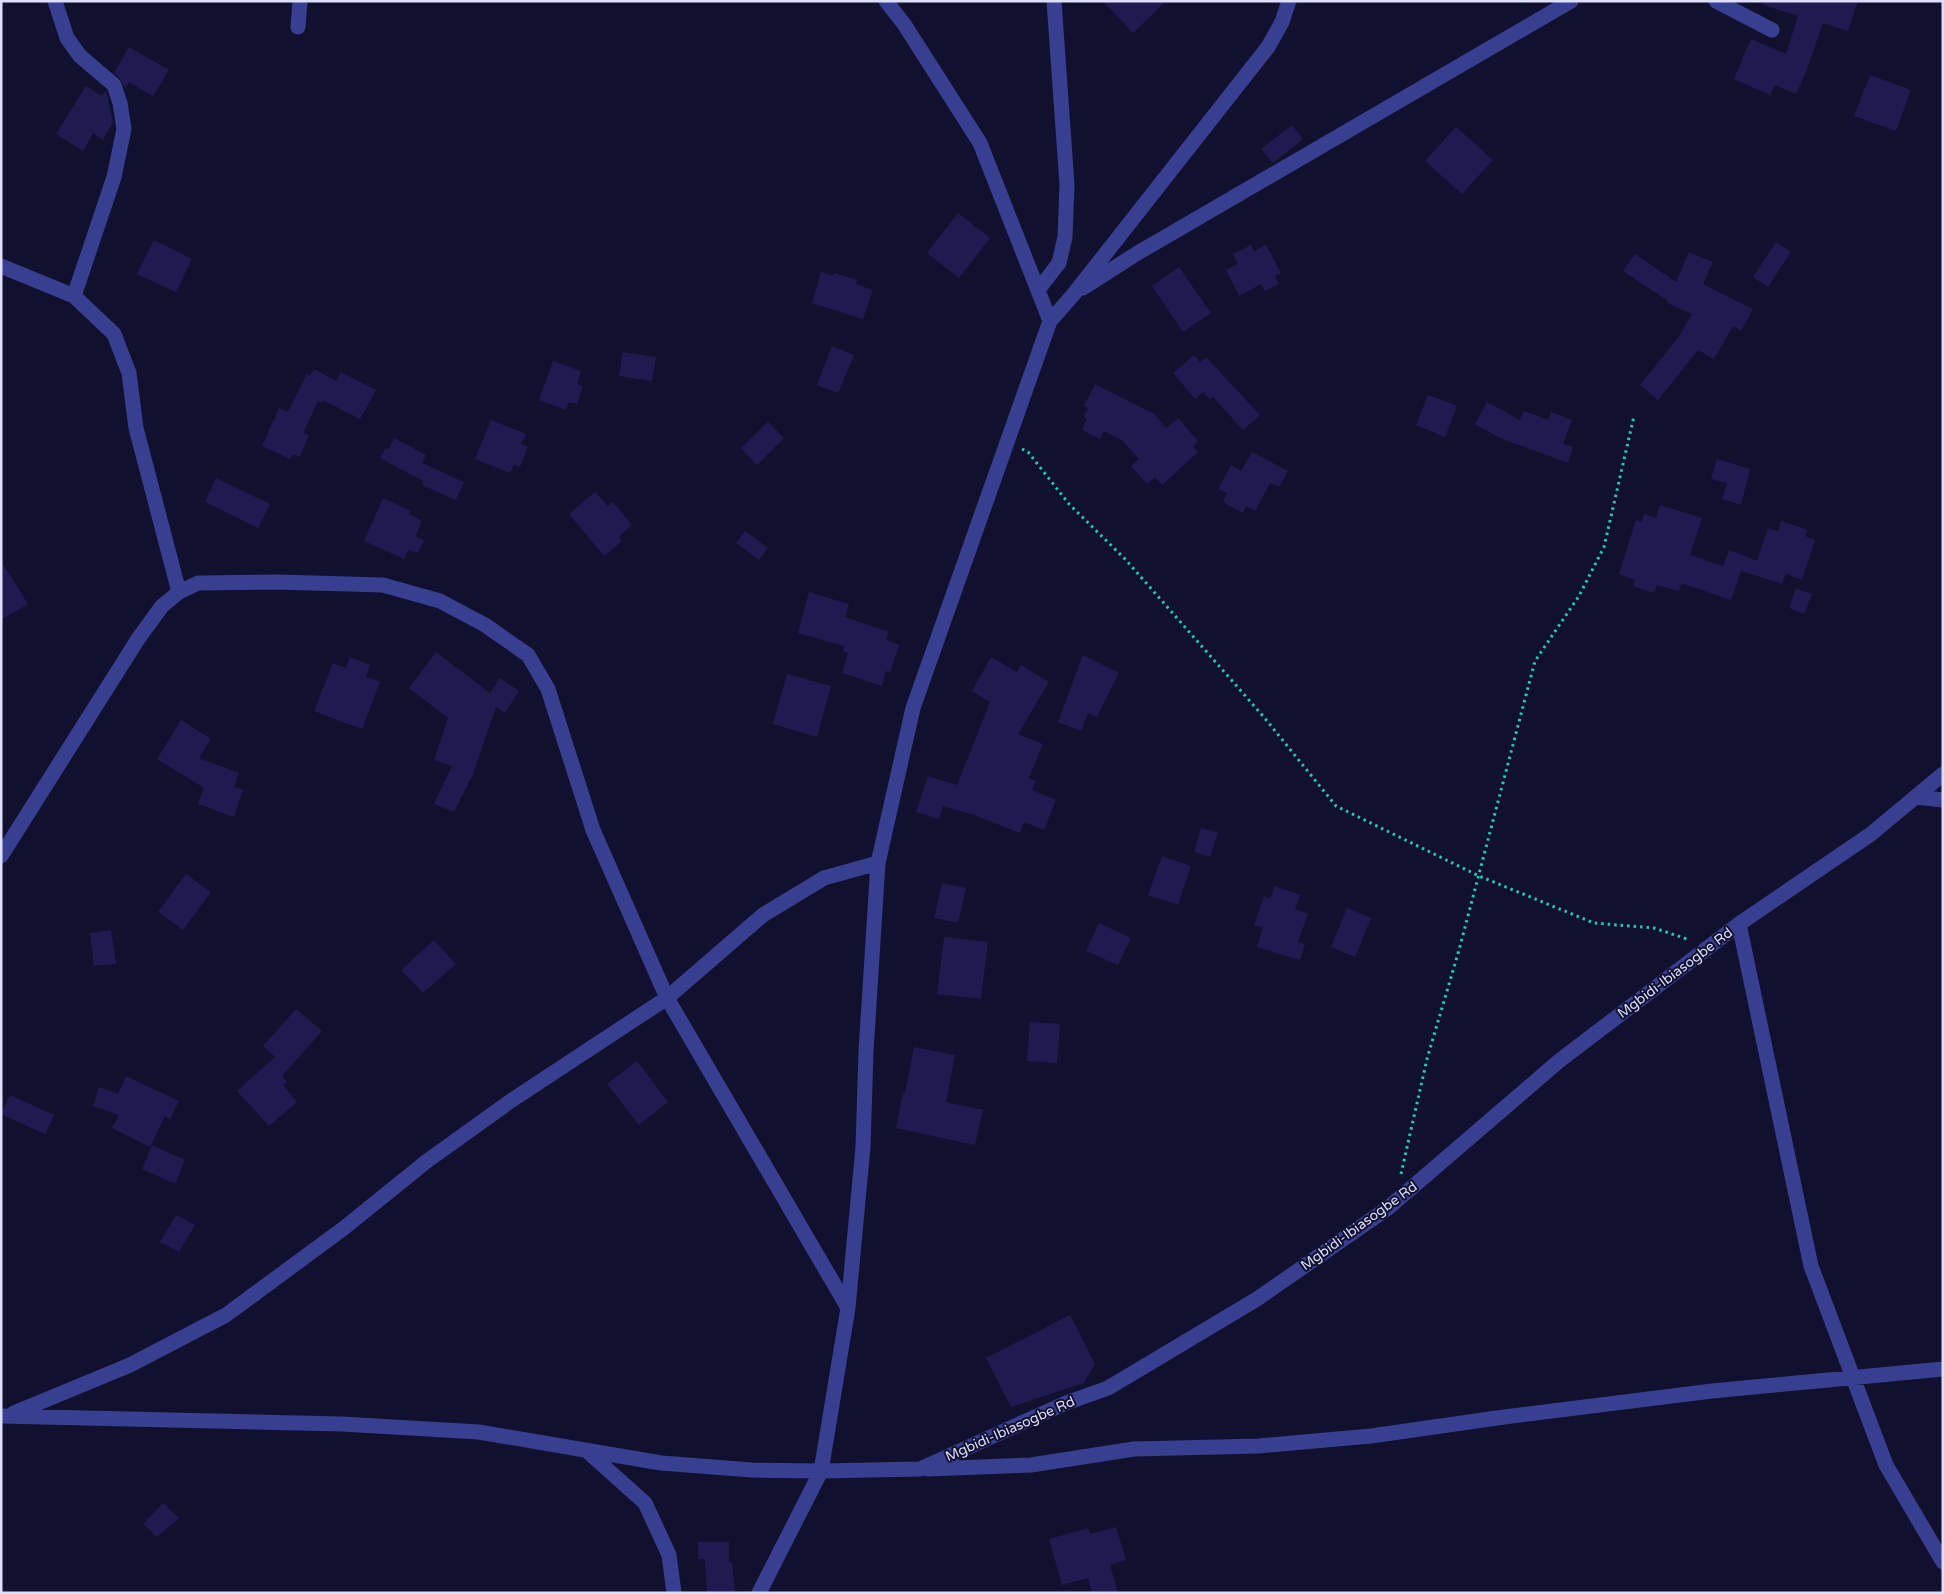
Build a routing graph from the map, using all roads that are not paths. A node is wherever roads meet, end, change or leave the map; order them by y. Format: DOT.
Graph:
graph roads {
  1 [pos="55,1"];
  2 [pos="300,1"];
  3 [pos="886,1"];
  4 [pos="1054,1"];
  5 [pos="1289,1"];
  6 [pos="1571,1"];
  7 [pos="1716,1"];
  8 [pos="298,27"];
  9 [pos="1772,30"];
  10 [pos="1,266"];
  11 [pos="1038,290"];
  12 [pos="1073,295"];
  13 [pos="74,296"];
  14 [pos="1050,321"];
  15 [pos="179,592"];
  16 [pos="1943,774"];
  17 [pos="1915,797"];
  18 [pos="1943,800"];
  19 [pos="1,856"];
  20 [pos="878,863"];
  21 [pos="1739,924"];
  22 [pos="667,998"];
  23 [pos="848,1308"];
  24 [pos="1943,1369"];
  25 [pos="1852,1378"];
  26 [pos="4,1414"];
  27 [pos="588,1452"];
  28 [pos="920,1469"];
  29 [pos="821,1471"];
  30 [pos="1943,1562"];
  31 [pos="674,1593"];
  32 [pos="759,1593"];
  1 -- 13 [label="street"];
  2 -- 8 [label="street"];
  3 -- 11 [label="street"];
  4 -- 11 [label="street"];
  5 -- 12 [label="street"];
  6 -- 12 [label="street"];
  7 -- 9 [label="street"];
  10 -- 13 [label="street"];
  11 -- 14 [label="street"];
  12 -- 14 [label="street"];
  13 -- 15 [label="street"];
  14 -- 20 [label="street"];
  15 -- 19 [label="street"];
  15 -- 22 [label="street"];
  16 -- 17 [label="street, Mgbidi-Ibiasogbe Rd"];
  17 -- 18 [label="street"];
  17 -- 21 [label="street, Mgbidi-Ibiasogbe Rd"];
  20 -- 22 [label="street"];
  20 -- 23 [label="street"];
  21 -- 25 [label="street"];
  21 -- 28 [label="street, Mgbidi-Ibiasogbe Rd"];
  22 -- 23 [label="street"];
  22 -- 26 [label="street"];
  23 -- 29 [label="street"];
  24 -- 25 [label="street"];
  25 -- 28 [label="street"];
  25 -- 30 [label="street"];
  26 -- 27 [label="street, Mgbidi-Ibiasogbe Rd"];
  27 -- 29 [label="street, Mgbidi-Ibiasogbe Rd"];
  27 -- 31 [label="street"];
  28 -- 29 [label="street, Mgbidi-Ibiasogbe Rd"];
  29 -- 32 [label="street"];
}
